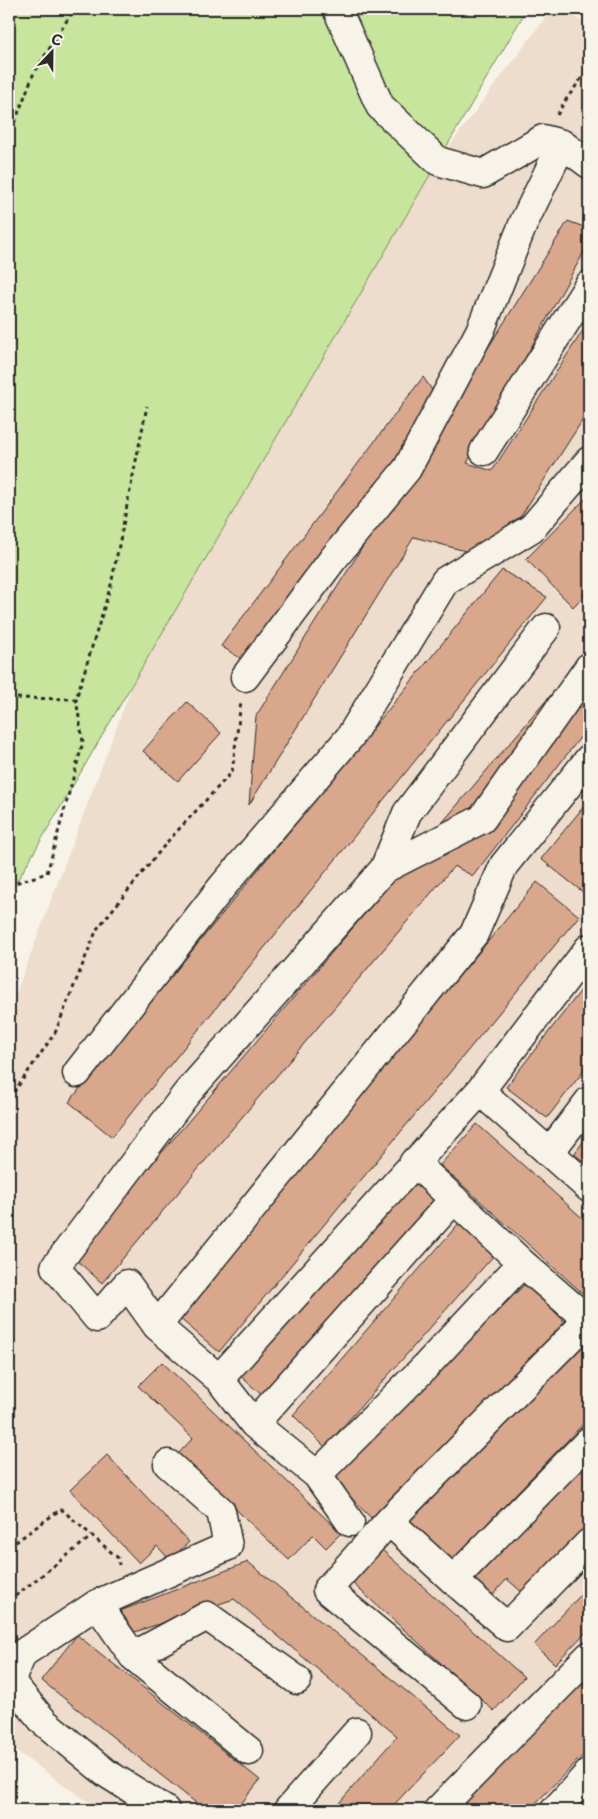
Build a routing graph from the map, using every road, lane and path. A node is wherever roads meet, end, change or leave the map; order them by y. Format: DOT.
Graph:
graph roads {
  1 [pos="50,9"];
  2 [pos="74,9"];
  3 [pos="337,9"];
  4 [pos="72,14"];
  5 [pos="589,68"];
  6 [pos="9,136"];
  7 [pos="552,141"];
  8 [pos="589,164"];
  9 [pos="589,285"];
  10 [pos="147,406"];
  11 [pos="484,451"];
  12 [pos="589,461"];
  13 [pos="546,628"];
  14 [pos="589,667"];
  15 [pos="245,677"];
  16 [pos="9,698"];
  17 [pos="76,700"];
  18 [pos="589,759"];
  19 [pos="384,869"];
  20 [pos="9,885"];
  21 [pos="589,948"];
  22 [pos="77,1073"];
  23 [pos="480,1091"];
  24 [pos="9,1099"];
  25 [pos="589,1101"];
  26 [pos="549,1153"];
  27 [pos="414,1162"];
  28 [pos="589,1188"];
  29 [pos="454,1199"];
  30 [pos="522,1263"];
  31 [pos="589,1321"];
  32 [pos="157,1326"];
  33 [pos="219,1379"];
  34 [pos="254,1424"];
  35 [pos="589,1441"];
  36 [pos="168,1464"];
  37 [pos="317,1475"];
  38 [pos="389,1521"];
  39 [pos="350,1522"];
  40 [pos="92,1536"];
  41 [pos="589,1543"];
  42 [pos="9,1547"];
  43 [pos="453,1580"];
  44 [pos="121,1594"];
  45 [pos="9,1602"];
  46 [pos="97,1604"];
  47 [pos="133,1656"];
  48 [pos="589,1656"];
  49 [pos="297,1680"];
  50 [pos="467,1705"];
  51 [pos="357,1732"];
  52 [pos="249,1751"];
  53 [pos="589,1773"];
  54 [pos="165,1810"];
  55 [pos="288,1810"];
  56 [pos="438,1810"];
  57 [pos="555,1810"];
  1 -- 4 [label="path"];
  2 -- 4 [label="path"];
  3 -- 7 [label="lane"];
  4 -- 6 [label="path"];
  5 -- 7 [label="path"];
  7 -- 8 [label="lane"];
  7 -- 15 [label="lane"];
  9 -- 11 [label="lane"];
  10 -- 17 [label="path"];
  12 -- 22 [label="lane"];
  13 -- 19 [label="lane"];
  14 -- 19 [label="lane"];
  15 -- 24 [label="path"];
  16 -- 17 [label="path"];
  17 -- 20 [label="path"];
  18 -- 32 [label="lane"];
  19 -- 32 [label="lane"];
  21 -- 23 [label="lane"];
  23 -- 26 [label="lane"];
  23 -- 27 [label="lane"];
  25 -- 26 [label="lane"];
  26 -- 28 [label="lane"];
  27 -- 29 [label="lane"];
  27 -- 33 [label="lane"];
  29 -- 30 [label="lane"];
  29 -- 34 [label="lane"];
  30 -- 31 [label="lane"];
  30 -- 37 [label="lane"];
  31 -- 38 [label="lane"];
  32 -- 33 [label="lane"];
  33 -- 34 [label="lane"];
  34 -- 37 [label="lane"];
  35 -- 43 [label="lane"];
  36 -- 44 [label="lane"];
  37 -- 39 [label="lane"];
  38 -- 43 [label="lane"];
  38 -- 50 [label="lane"];
  40 -- 42 [label="path"];
  40 -- 44 [label="path"];
  40 -- 45 [label="path"];
  41 -- 43 [label="lane"];
  44 -- 46 [label="lane"];
  46 -- 47 [label="lane"];
  46 -- 54 [label="lane"];
  47 -- 49 [label="lane"];
  47 -- 52 [label="lane"];
  48 -- 56 [label="lane"];
  51 -- 55 [label="lane"];
  53 -- 57 [label="lane"];
}
